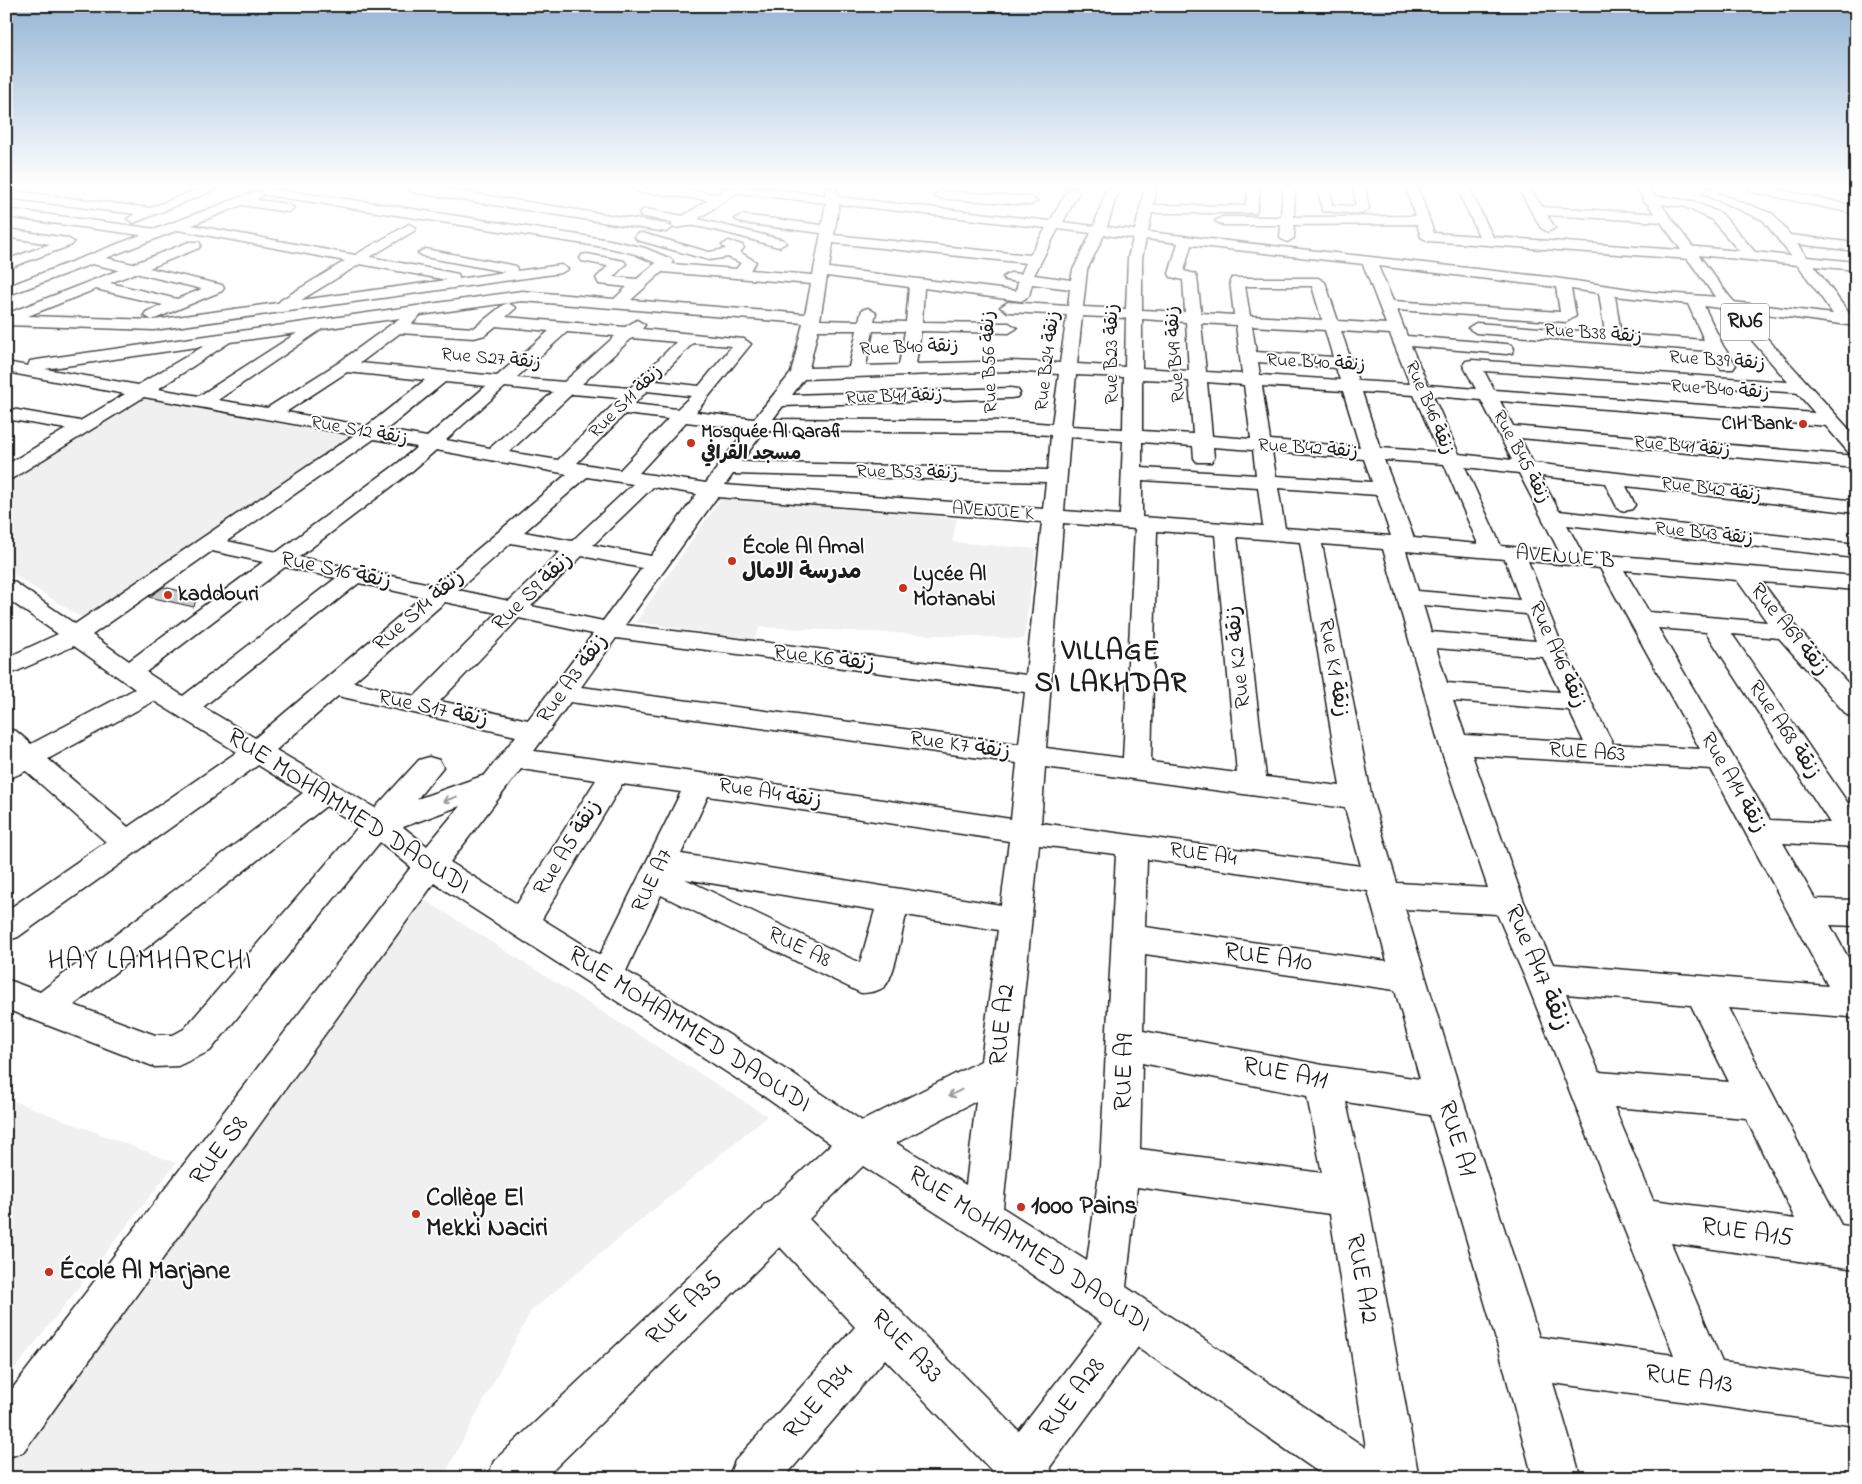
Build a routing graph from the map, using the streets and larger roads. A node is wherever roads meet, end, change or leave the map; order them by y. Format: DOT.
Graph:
graph roads {
  1 [pos="26,257"];
  2 [pos="96,257"];
  3 [pos="162,257"];
  4 [pos="353,257"];
  5 [pos="452,257"];
  6 [pos="577,257"];
  7 [pos="585,257"];
  8 [pos="616,257"];
  9 [pos="653,257"];
  10 [pos="707,257"];
  11 [pos="740,257"];
  12 [pos="822,257"];
  13 [pos="957,257"];
  14 [pos="1008,257"];
  15 [pos="1036,257"];
  16 [pos="1086,257"];
  17 [pos="1135,257"];
  18 [pos="1180,257"];
  19 [pos="1226,257"];
  20 [pos="1282,257"];
  21 [pos="1325,257"];
  22 [pos="1372,257"];
  23 [pos="1394,257"];
  24 [pos="1433,257"];
  25 [pos="1506,257"];
  26 [pos="1508,257"];
  27 [pos="1692,257"];
  28 [pos="1765,257"];
  29 [pos="1800,257"];
  30 [pos="357,258"];
  31 [pos="91,259"];
  32 [pos="1035,260"];
  33 [pos="1803,261"];
  34 [pos="610,262"];
  35 [pos="1225,262"];
  36 [pos="6,265"];
  37 [pos="1856,266"];
  38 [pos="134,268"];
  39 [pos="661,268"];
  40 [pos="949,269"];
  41 [pos="1436,269"];
  42 [pos="314,270"];
  43 [pos="561,270"];
  44 [pos="692,270"];
  45 [pos="1683,270"];
  46 [pos="734,272"];
  47 [pos="1702,272"];
  48 [pos="533,273"];
  49 [pos="6,274"];
  50 [pos="332,274"];
  51 [pos="765,275"];
  52 [pos="820,275"];
  53 [pos="998,276"];
  54 [pos="1026,279"];
  55 [pos="39,280"];
  56 [pos="475,281"];
  57 [pos="1323,281"];
  58 [pos="1277,282"];
  59 [pos="917,283"];
  60 [pos="92,284"];
  61 [pos="641,284"];
  62 [pos="714,285"];
  63 [pos="1078,285"];
  64 [pos="1514,285"];
  65 [pos="1378,288"];
  66 [pos="1398,288"];
  67 [pos="961,289"];
  68 [pos="411,290"];
  69 [pos="1606,290"];
  70 [pos="6,292"];
  71 [pos="133,294"];
  72 [pos="522,296"];
  73 [pos="1650,297"];
  74 [pos="702,298"];
  75 [pos="1238,298"];
  76 [pos="1012,299"];
  77 [pos="1258,299"];
  78 [pos="1566,300"];
  79 [pos="1694,300"];
  80 [pos="1306,301"];
  81 [pos="1326,302"];
  82 [pos="1724,302"];
  83 [pos="179,304"];
  84 [pos="617,304"];
  85 [pos="1386,305"];
  86 [pos="278,308"];
  87 [pos="657,308"];
  88 [pos="1428,308"];
  89 [pos="422,309"];
  90 [pos="690,310"];
  91 [pos="1075,311"];
  92 [pos="733,313"];
  93 [pos="1134,314"];
  94 [pos="1195,318"];
  95 [pos="6,320"];
  96 [pos="867,320"];
  97 [pos="1847,320"];
  98 [pos="494,321"];
  99 [pos="1243,321"];
  100 [pos="55,322"];
  101 [pos="812,322"];
  102 [pos="322,324"];
  103 [pos="1332,325"];
  104 [pos="1433,325"];
  105 [pos="125,326"];
  106 [pos="914,326"];
  107 [pos="962,326"];
  108 [pos="563,327"];
  109 [pos="1462,327"];
  110 [pos="398,328"];
  111 [pos="1008,328"];
  112 [pos="1399,329"];
  113 [pos="629,332"];
  114 [pos="230,336"];
  115 [pos="690,337"];
  116 [pos="1614,339"];
  117 [pos="1274,342"];
  118 [pos="1320,344"];
  119 [pos="1338,345"];
  120 [pos="1714,346"];
  121 [pos="1247,348"];
  122 [pos="1523,350"];
  123 [pos="961,354"];
  124 [pos="1344,363"];
  125 [pos="1707,363"];
  126 [pos="1481,364"];
  127 [pos="1010,366"];
  128 [pos="1743,366"];
  129 [pos="344,367"];
  130 [pos="10,368"];
  131 [pos="1069,369"];
  132 [pos="1784,369"];
  133 [pos="907,370"];
  134 [pos="857,371"];
  135 [pos="1134,372"];
  136 [pos="800,374"];
  137 [pos="441,376"];
  138 [pos="1199,377"];
  139 [pos="1251,380"];
  140 [pos="503,381"];
  141 [pos="1352,386"];
  142 [pos="568,388"];
  143 [pos="639,389"];
  144 [pos="1421,390"];
  145 [pos="142,392"];
  146 [pos="704,392"];
  147 [pos="1011,393"];
  148 [pos="1806,394"];
  149 [pos="1488,395"];
  150 [pos="1762,395"];
  151 [pos="777,401"];
  152 [pos="201,403"];
  153 [pos="620,408"];
  154 [pos="269,415"];
  155 [pos="681,416"];
  156 [pos="11,418"];
  157 [pos="1829,420"];
  158 [pos="758,425"];
  159 [pos="84,427"];
  160 [pos="1013,427"];
  161 [pos="1061,431"];
  162 [pos="1508,431"];
  163 [pos="370,433"];
  164 [pos="1133,436"];
  165 [pos="1202,441"];
  166 [pos="432,444"];
  167 [pos="1262,446"];
  168 [pos="1856,449"];
  169 [pos="1372,453"];
  170 [pos="496,454"];
  171 [pos="1451,459"];
  172 [pos="1856,462"];
  173 [pos="1527,467"];
  174 [pos="573,468"];
  175 [pos="727,468"];
  176 [pos="1132,472"];
  177 [pos="6,474"];
  178 [pos="625,476"];
  179 [pos="1058,476"];
  180 [pos="1206,477"];
  181 [pos="1613,479"];
  182 [pos="649,480"];
  183 [pos="1268,482"];
  184 [pos="1384,489"];
  185 [pos="712,490"];
  186 [pos="1625,506"];
  187 [pos="1856,507"];
  188 [pos="1054,516"];
  189 [pos="1553,517"];
  190 [pos="1139,523"];
  191 [pos="1225,530"];
  192 [pos="1275,534"];
  193 [pos="508,536"];
  194 [pos="1310,536"];
  195 [pos="209,544"];
  196 [pos="1398,544"];
  197 [pos="577,549"];
  198 [pos="1856,551"];
  199 [pos="1504,553"];
  200 [pos="285,559"];
  201 [pos="1574,559"];
  202 [pos="1608,562"];
  203 [pos="659,564"];
  204 [pos="1743,572"];
  205 [pos="356,574"];
  206 [pos="1846,582"];
  207 [pos="6,586"];
  208 [pos="440,593"];
  209 [pos="1410,597"];
  210 [pos="1856,601"];
  211 [pos="1535,608"];
  212 [pos="514,609"];
  213 [pos="1640,618"];
  214 [pos="1713,624"];
  215 [pos="610,630"];
  216 [pos="1786,631"];
  217 [pos="74,636"];
  218 [pos="1422,639"];
  219 [pos="1552,650"];
  220 [pos="6,668"];
  221 [pos="141,681"];
  222 [pos="1039,685"];
  223 [pos="331,686"];
  224 [pos="1436,691"];
  225 [pos="564,693"];
  226 [pos="1577,702"];
  227 [pos="420,706"];
  228 [pos="186,707"];
  229 [pos="1856,709"];
  230 [pos="535,732"];
  231 [pos="6,738"];
  232 [pos="1454,744"];
  233 [pos="256,752"];
  234 [pos="1604,754"];
  235 [pos="1032,756"];
  236 [pos="515,758"];
  237 [pos="1720,760"];
  238 [pos="17,764"];
  239 [pos="429,767"];
  240 [pos="1137,770"];
  241 [pos="615,772"];
  242 [pos="496,782"];
  243 [pos="700,784"];
  244 [pos="1253,784"];
  245 [pos="323,793"];
  246 [pos="1357,799"];
  247 [pos="378,824"];
  248 [pos="1760,831"];
  249 [pos="1024,832"];
  250 [pos="1855,836"];
  251 [pos="126,842"];
  252 [pos="1132,845"];
  253 [pos="430,865"];
  254 [pos="658,871"];
  255 [pos="1383,888"];
  256 [pos="893,901"];
  257 [pos="1508,902"];
  258 [pos="1806,911"];
  259 [pos="1856,913"];
  260 [pos="1014,920"];
  261 [pos="522,924"];
  262 [pos="6,928"];
  263 [pos="1128,938"];
  264 [pos="606,977"];
  265 [pos="1409,978"];
  266 [pos="1542,978"];
  267 [pos="1702,991"];
  268 [pos="6,994"];
  269 [pos="1855,1004"];
  270 [pos="43,1009"];
  271 [pos="1126,1044"];
  272 [pos="998,1070"];
  273 [pos="1323,1082"];
  274 [pos="1586,1088"];
  275 [pos="1444,1100"];
  276 [pos="1758,1102"];
  277 [pos="860,1142"];
  278 [pos="1120,1166"];
  279 [pos="1347,1196"];
  280 [pos="779,1218"];
  281 [pos="982,1218"];
  282 [pos="1639,1218"];
  283 [pos="1842,1246"];
  284 [pos="1118,1307"];
  285 [pos="885,1326"];
  286 [pos="1523,1357"];
  287 [pos="1708,1383"];
  288 [pos="1856,1403"];
  289 [pos="6,1435"];
  290 [pos="1022,1474"];
  291 [pos="510,1478"];
  292 [pos="752,1478"];
  293 [pos="1369,1478"];
  294 [pos="1395,1478"];
  295 [pos="1557,1478"];
  1 -- 36 [label="street"];
  2 -- 31 [label="street"];
  3 -- 38 [label="street"];
  4 -- 30 [label="street"];
  5 -- 48 [label="street"];
  6 -- 43 [label="street"];
  7 -- 34 [label="street"];
  8 -- 34 [label="street"];
  9 -- 39 [label="street"];
  10 -- 44 [label="street"];
  11 -- 46 [label="street"];
  12 -- 52 [label="street"];
  13 -- 40 [label="street"];
  14 -- 32 [label="street"];
  15 -- 32 [label="street"];
  16 -- 63 [label="street, Rue B24 زنقة"];
  17 -- 93 [label="street, Rue B23 زنقة"];
  18 -- 94 [label="street, Rue B49 زنقة"];
  19 -- 35 [label="street"];
  20 -- 58 [label="street"];
  21 -- 57 [label="street, Rue A47 زنقة"];
  22 -- 65 [label="street, Rue B46 زنقة"];
  23 -- 41 [label="street"];
  24 -- 41 [label="street"];
  25 -- 64 [label="street"];
  26 -- 73 [label="street"];
  27 -- 47 [label="street, RN6"];
  28 -- 33 [label="street"];
  29 -- 33 [label="street"];
  30 -- 50 [label="street"];
  30 -- 56 [label="street"];
  31 -- 38 [label="street"];
  31 -- 55 [label="street"];
  32 -- 54 [label="street"];
  33 -- 37 [label="street"];
  33 -- 97 [label="street"];
  34 -- 61 [label="street"];
  38 -- 60 [label="street"];
  38 -- 83 [label="street"];
  39 -- 44 [label="street, Rue B38 زنقة"];
  39 -- 61 [label="street"];
  41 -- 64 [label="street"];
  42 -- 50 [label="street"];
  43 -- 48 [label="street"];
  43 -- 72 [label="street"];
  44 -- 46 [label="street, Rue B38 زنقة"];
  45 -- 47 [label="street"];
  46 -- 51 [label="street, Rue B38 زنقة"];
  46 -- 62 [label="street"];
  47 -- 82 [label="street, RN6"];
  48 -- 56 [label="street"];
  49 -- 55 [label="street"];
  50 -- 68 [label="street"];
  50 -- 86 [label="street"];
  51 -- 52 [label="street, Rue B38 زنقة"];
  51 -- 92 [label="street"];
  52 -- 59 [label="street, Rue B38 زنقة"];
  52 -- 101 [label="street"];
  53 -- 54 [label="street"];
  54 -- 63 [label="street"];
  54 -- 76 [label="street"];
  55 -- 70 [label="street"];
  56 -- 68 [label="street"];
  57 -- 58 [label="street"];
  57 -- 81 [label="street, Rue A47 زنقة"];
  58 -- 75 [label="street"];
  59 -- 67 [label="street, Rue B38 زنقة"];
  59 -- 106 [label="street"];
  60 -- 71 [label="street"];
  60 -- 95 [label="street"];
  61 -- 84 [label="street"];
  63 -- 91 [label="street, Rue B24 زنقة"];
  64 -- 78 [label="street"];
  65 -- 66 [label="street"];
  65 -- 85 [label="street, Rue B46 زنقة"];
  67 -- 76 [label="street, Rue B38 زنقة"];
  67 -- 107 [label="street"];
  68 -- 86 [label="street"];
  69 -- 73 [label="street"];
  69 -- 78 [label="street"];
  69 -- 116 [label="street"];
  71 -- 83 [label="street"];
  71 -- 100 [label="street"];
  72 -- 84 [label="street"];
  72 -- 89 [label="street"];
  72 -- 98 [label="street"];
  73 -- 79 [label="street"];
  74 -- 90 [label="street"];
  75 -- 77 [label="street"];
  75 -- 99 [label="street"];
  76 -- 91 [label="street, Rue B38 زنقة"];
  76 -- 111 [label="street, Rue B56 زنقة"];
  78 -- 88 [label="street"];
  79 -- 82 [label="street"];
  79 -- 120 [label="street"];
  80 -- 81 [label="street"];
  81 -- 103 [label="street, Rue A47 زنقة"];
  82 -- 97 [label="street"];
  82 -- 132 [label="street, RN6"];
  83 -- 105 [label="street"];
  84 -- 87 [label="street"];
  85 -- 88 [label="street"];
  85 -- 112 [label="street, Rue B46 زنقة"];
  86 -- 105 [label="street"];
  86 -- 114 [label="street"];
  87 -- 90 [label="street"];
  87 -- 113 [label="street"];
  88 -- 104 [label="street"];
  89 -- 102 [label="street"];
  89 -- 110 [label="street"];
  90 -- 92 [label="street"];
  91 -- 93 [label="street, Rue B38 زنقة"];
  91 -- 131 [label="street, Rue B24 زنقة"];
  92 -- 101 [label="street"];
  93 -- 94 [label="street, Rue B38 زنقة"];
  93 -- 135 [label="street, Rue B23 زنقة"];
  94 -- 99 [label="street, Rue B38 زنقة"];
  94 -- 138 [label="street, Rue B49 زنقة"];
  95 -- 100 [label="street"];
  96 -- 101 [label="street"];
  96 -- 106 [label="street"];
  96 -- 134 [label="street"];
  98 -- 108 [label="street"];
  98 -- 110 [label="street"];
  99 -- 103 [label="street, Rue B38 زنقة"];
  99 -- 121 [label="street"];
  100 -- 105 [label="street"];
  101 -- 136 [label="street"];
  102 -- 114 [label="street"];
  102 -- 152 [label="street"];
  103 -- 112 [label="street, Rue B38 زنقة"];
  103 -- 119 [label="street, Rue A47 زنقة"];
  106 -- 107 [label="street"];
  106 -- 133 [label="street"];
  107 -- 111 [label="street"];
  107 -- 123 [label="street"];
  108 -- 113 [label="street"];
  108 -- 140 [label="street"];
  109 -- 116 [label="street"];
  110 -- 129 [label="street"];
  111 -- 127 [label="street, Rue B56 زنقة"];
  112 -- 122 [label="street, Rue B38 زنقة"];
  112 -- 144 [label="street, Rue B46 زنقة"];
  113 -- 115 [label="street"];
  113 -- 142 [label="street"];
  114 -- 130 [label="street"];
  114 -- 145 [label="street"];
  115 -- 143 [label="street, Rue S11 زنقة"];
  115 -- 146 [label="street"];
  116 -- 120 [label="street"];
  117 -- 121 [label="street"];
  118 -- 119 [label="street"];
  119 -- 124 [label="street, Rue A47 زنقة"];
  120 -- 128 [label="street"];
  121 -- 124 [label="street"];
  121 -- 139 [label="street"];
  123 -- 127 [label="street, Rue B40 زنقة"];
  123 -- 133 [label="street, Rue B40 زنقة"];
  124 -- 141 [label="street, Rue A47 زنقة"];
  125 -- 128 [label="street"];
  126 -- 148 [label="street, Rue B39 زنقة"];
  126 -- 149 [label="street, Rue B45 زنقة"];
  127 -- 131 [label="street, Rue B40 زنقة"];
  127 -- 147 [label="street, Rue B56 زنقة"];
  128 -- 132 [label="street"];
  129 -- 137 [label="street, Rue S27 زنقة"];
  129 -- 154 [label="street"];
  130 -- 145 [label="street, Rue S12 زنقة"];
  131 -- 135 [label="street, Rue B40 زنقة"];
  131 -- 161 [label="street, Rue B24 زنقة"];
  132 -- 148 [label="street, RN6"];
  133 -- 134 [label="street, Rue B40 زنقة"];
  134 -- 136 [label="street, Rue B40 زنقة"];
  135 -- 138 [label="street, Rue B40 زنقة"];
  135 -- 164 [label="street, Rue B23 زنقة"];
  136 -- 151 [label="street, Rue A3 زنقة"];
  137 -- 140 [label="street, Rue S27 زنقة"];
  137 -- 163 [label="street"];
  138 -- 139 [label="street, Rue B40 زنقة"];
  138 -- 165 [label="street, Rue B49 زنقة"];
  139 -- 141 [label="street, Rue B40 زنقة"];
  139 -- 167 [label="street"];
  140 -- 142 [label="street, Rue S27 زنقة"];
  140 -- 166 [label="street"];
  141 -- 144 [label="street, Rue B40 زنقة"];
  141 -- 169 [label="street, Rue A47 زنقة"];
  142 -- 143 [label="street, Rue S27 زنقة"];
  142 -- 170 [label="street"];
  143 -- 146 [label="street, Rue S27 زنقة"];
  143 -- 153 [label="street, Rue S11 زنقة"];
  144 -- 149 [label="street, Rue B40 زنقة"];
  144 -- 171 [label="street, Rue B46 زنقة"];
  145 -- 152 [label="street, Rue S12 زنقة"];
  145 -- 159 [label="street"];
  146 -- 155 [label="street"];
  147 -- 151 [label="street, Rue B41 زنقة"];
  147 -- 160 [label="street, Rue B56 زنقة"];
  148 -- 150 [label="street"];
  148 -- 157 [label="street, RN6"];
  149 -- 157 [label="street, Rue B40 زنقة"];
  149 -- 162 [label="street, Rue B45 زنقة"];
  151 -- 158 [label="street, Rue A3 زنقة"];
  152 -- 154 [label="street, Rue S12 زنقة"];
  153 -- 155 [label="street, Rue B42 زنقة"];
  153 -- 174 [label="street, Rue S11 زنقة"];
  154 -- 163 [label="street, Rue S12 زنقة"];
  155 -- 158 [label="street, Rue B42 زنقة"];
  155 -- 178 [label="street"];
  156 -- 159 [label="street"];
  157 -- 168 [label="street, RN6"];
  158 -- 160 [label="street, Rue B42 زنقة"];
  158 -- 175 [label="street, Rue A3 زنقة"];
  159 -- 177 [label="street"];
  160 -- 161 [label="street, Rue B42 زنقة"];
  161 -- 164 [label="street, Rue B42 زنقة"];
  161 -- 179 [label="street, Rue B24 زنقة"];
  162 -- 172 [label="street, Rue B41 زنقة"];
  162 -- 173 [label="street, Rue B45 زنقة"];
  163 -- 166 [label="street, Rue S12 زنقة"];
  163 -- 195 [label="street"];
  164 -- 165 [label="street, Rue B42 زنقة"];
  164 -- 176 [label="street, Rue B23 زنقة"];
  165 -- 167 [label="street, Rue B42 زنقة"];
  165 -- 180 [label="street, Rue B49 زنقة"];
  166 -- 170 [label="street, Rue S12 زنقة"];
  166 -- 200 [label="street"];
  167 -- 169 [label="street, Rue B42 زنقة"];
  167 -- 183 [label="street"];
  169 -- 171 [label="street, Rue B42 زنقة"];
  169 -- 184 [label="street, Rue A47 زنقة"];
  170 -- 174 [label="street, Rue S12 زنقة"];
  171 -- 173 [label="street, Rue B42 زنقة"];
  171 -- 199 [label="street, Rue B46 زنقة"];
  173 -- 181 [label="street, Rue B42 زنقة"];
  173 -- 189 [label="street, Rue B45 زنقة"];
  174 -- 178 [label="street, Rue S12 زنقة"];
  174 -- 193 [label="street, Rue S14 زنقة"];
  175 -- 179 [label="street, Rue B53 زنقة"];
  175 -- 185 [label="street, Rue A3 زنقة"];
  176 -- 180 [label="street"];
  176 -- 190 [label="street, Rue B23 زنقة"];
  178 -- 182 [label="street, Rue S12 زنقة"];
  179 -- 188 [label="street, Rue B24 زنقة"];
  180 -- 183 [label="street"];
  181 -- 186 [label="street"];
  181 -- 187 [label="street, Rue B42 زنقة"];
  182 -- 185 [label="street, Rue S12 زنقة"];
  182 -- 197 [label="street, Rue S9 زنقة"];
  183 -- 184 [label="street"];
  183 -- 192 [label="street"];
  184 -- 196 [label="street, Rue A47 زنقة"];
  185 -- 188 [label="street, AVENUE K"];
  185 -- 203 [label="street, Rue A3 زنقة"];
  188 -- 190 [label="street, AVENUE K"];
  188 -- 222 [label="street, Rue B24 زنقة"];
  189 -- 198 [label="street, Rue B43 زنقة"];
  189 -- 201 [label="street, Rue B45 زنقة"];
  190 -- 191 [label="street, AVENUE K"];
  190 -- 240 [label="street, Rue B23 زنقة"];
  191 -- 192 [label="street, AVENUE K"];
  191 -- 244 [label="street, Rue K2 زنقة"];
  192 -- 194 [label="street, AVENUE B"];
  193 -- 197 [label="street"];
  193 -- 208 [label="street, Rue S14 زنقة"];
  194 -- 196 [label="street, AVENUE B"];
  194 -- 246 [label="street, Rue K1 زنقة"];
  195 -- 200 [label="street, Rue S16 زنقة"];
  195 -- 217 [label="street"];
  196 -- 199 [label="street, AVENUE B"];
  196 -- 209 [label="street, Rue A47 زنقة"];
  197 -- 203 [label="street"];
  197 -- 212 [label="street, Rue S9 زنقة"];
  199 -- 201 [label="street, AVENUE B"];
  199 -- 211 [label="street, Rue A46 زنقة"];
  200 -- 205 [label="street, Rue S16 زنقة"];
  200 -- 221 [label="street"];
  201 -- 202 [label="street, AVENUE B"];
  202 -- 204 [label="street, AVENUE B"];
  202 -- 213 [label="street, Rue A14 زنقة"];
  203 -- 215 [label="street, Rue A3 زنقة"];
  204 -- 206 [label="street, AVENUE B"];
  204 -- 216 [label="street, Rue A69 زنقة"];
  205 -- 208 [label="street, Rue S16 زنقة"];
  205 -- 228 [label="street"];
  206 -- 210 [label="street"];
  207 -- 217 [label="street, RUE MOHAMMED DAOUDI"];
  208 -- 212 [label="street, Rue S16 زنقة"];
  208 -- 223 [label="street, Rue S14 زنقة"];
  209 -- 211 [label="street"];
  209 -- 218 [label="street, Rue A47 زنقة"];
  211 -- 219 [label="street, Rue A46 زنقة"];
  212 -- 215 [label="street, Rue S16 زنقة"];
  212 -- 227 [label="street, Rue S9 زنقة"];
  213 -- 214 [label="street"];
  213 -- 237 [label="street, Rue A14 زنقة"];
  214 -- 216 [label="street"];
  214 -- 250 [label="street, Rue A68 زنقة"];
  215 -- 222 [label="street, Rue K6 زنقة"];
  215 -- 225 [label="street, Rue A3 زنقة"];
  216 -- 229 [label="street, Rue A69 زنقة"];
  217 -- 220 [label="street"];
  217 -- 221 [label="street, RUE MOHAMMED DAOUDI"];
  218 -- 219 [label="street"];
  218 -- 224 [label="street, Rue A47 زنقة"];
  219 -- 226 [label="street, Rue A46 زنقة"];
  221 -- 228 [label="street, RUE MOHAMMED DAOUDI"];
  221 -- 238 [label="street"];
  222 -- 235 [label="street, RUE A2"];
  223 -- 227 [label="street, Rue S17 زنقة"];
  223 -- 233 [label="street, Rue S14 زنقة"];
  224 -- 226 [label="street"];
  224 -- 232 [label="street, Rue A47 زنقة"];
  225 -- 230 [label="street, Rue A3 زنقة"];
  225 -- 235 [label="street, Rue K7 زنقة"];
  226 -- 234 [label="street, Rue A46 زنقة"];
  227 -- 230 [label="street, Rue S17 زنقة"];
  228 -- 233 [label="street, RUE MOHAMMED DAOUDI"];
  230 -- 236 [label="street, Rue A3 زنقة"];
  231 -- 238 [label="street"];
  232 -- 234 [label="street, RUE A63"];
  232 -- 257 [label="street, Rue A47 زنقة"];
  233 -- 245 [label="street, RUE MOHAMMED DAOUDI"];
  233 -- 251 [label="street, Rue S14 زنقة"];
  234 -- 237 [label="street, RUE A63"];
  235 -- 240 [label="street, Rue K7 زنقة"];
  235 -- 249 [label="street, RUE A2"];
  236 -- 241 [label="street, Rue A4 زنقة"];
  236 -- 242 [label="street, Rue A3 زنقة"];
  237 -- 248 [label="street, Rue A14 زنقة"];
  238 -- 251 [label="street"];
  239 -- 247 [label="street"];
  240 -- 244 [label="street, Rue K7 زنقة"];
  241 -- 243 [label="street, Rue A4 زنقة"];
  241 -- 261 [label="street, Rue A5 زنقة"];
  242 -- 247 [label="street, one-way"];
  242 -- 253 [label="street, Rue A3 زنقة"];
  243 -- 249 [label="street, Rue A4 زنقة"];
  243 -- 254 [label="street, RUE A7"];
  244 -- 246 [label="street, Rue K7 زنقة"];
  245 -- 247 [label="street, RUE MOHAMMED DAOUDI"];
  245 -- 270 [label="street"];
  246 -- 255 [label="street, RUE A1"];
  247 -- 253 [label="street, RUE MOHAMMED DAOUDI"];
  247 -- 270 [label="street"];
  248 -- 250 [label="street"];
  248 -- 258 [label="street, Rue A14 زنقة"];
  249 -- 252 [label="street, RUE A4"];
  249 -- 260 [label="street, RUE A2"];
  251 -- 262 [label="street, Rue S14 زنقة"];
  252 -- 255 [label="street, RUE A4"];
  252 -- 263 [label="street, RUE A9"];
  253 -- 261 [label="street, RUE MOHAMMED DAOUDI"];
  253 -- 289 [label="street, RUE S8"];
  254 -- 256 [label="street"];
  254 -- 256 [label="street, RUE A8"];
  254 -- 264 [label="street, RUE A7"];
  255 -- 257 [label="street, RUE A4"];
  255 -- 265 [label="street, RUE A1"];
  256 -- 260 [label="street"];
  257 -- 266 [label="street, Rue A47 زنقة"];
  258 -- 259 [label="street"];
  258 -- 269 [label="street, Rue A14 زنقة"];
  260 -- 272 [label="street, RUE A2"];
  261 -- 264 [label="street, RUE MOHAMMED DAOUDI"];
  263 -- 265 [label="street, RUE A10"];
  263 -- 271 [label="street, RUE A9"];
  264 -- 277 [label="street, RUE MOHAMMED DAOUDI"];
  265 -- 275 [label="street, RUE A1"];
  266 -- 267 [label="street"];
  266 -- 274 [label="street, Rue A47 زنقة"];
  267 -- 269 [label="street"];
  267 -- 276 [label="street"];
  268 -- 270 [label="street"];
  271 -- 273 [label="street, RUE A11"];
  271 -- 278 [label="street, RUE A9"];
  272 -- 277 [label="street, RUE A35, one-way"];
  272 -- 281 [label="street, RUE A2"];
  273 -- 275 [label="street, RUE A11"];
  273 -- 279 [label="street, RUE A12"];
  274 -- 276 [label="street"];
  274 -- 282 [label="street, Rue A47 زنقة"];
  275 -- 286 [label="street, RUE A1"];
  276 -- 283 [label="street"];
  277 -- 280 [label="street, RUE A35"];
  277 -- 281 [label="street, RUE MOHAMMED DAOUDI"];
  278 -- 279 [label="street"];
  278 -- 284 [label="street, RUE A9"];
  279 -- 294 [label="street, RUE A12"];
  280 -- 285 [label="street, RUE A33"];
  280 -- 291 [label="street, RUE A35"];
  281 -- 284 [label="street, RUE MOHAMMED DAOUDI"];
  282 -- 283 [label="street, RUE A15"];
  282 -- 287 [label="street, Rue A47 زنقة"];
  284 -- 290 [label="street, RUE A28"];
  284 -- 293 [label="street, RUE MOHAMMED DAOUDI"];
  285 -- 290 [label="street, RUE A33"];
  285 -- 292 [label="street, RUE A34"];
  286 -- 287 [label="street, RUE A13"];
  286 -- 295 [label="street, RUE A1"];
  287 -- 288 [label="street, RUE A13"];
}
